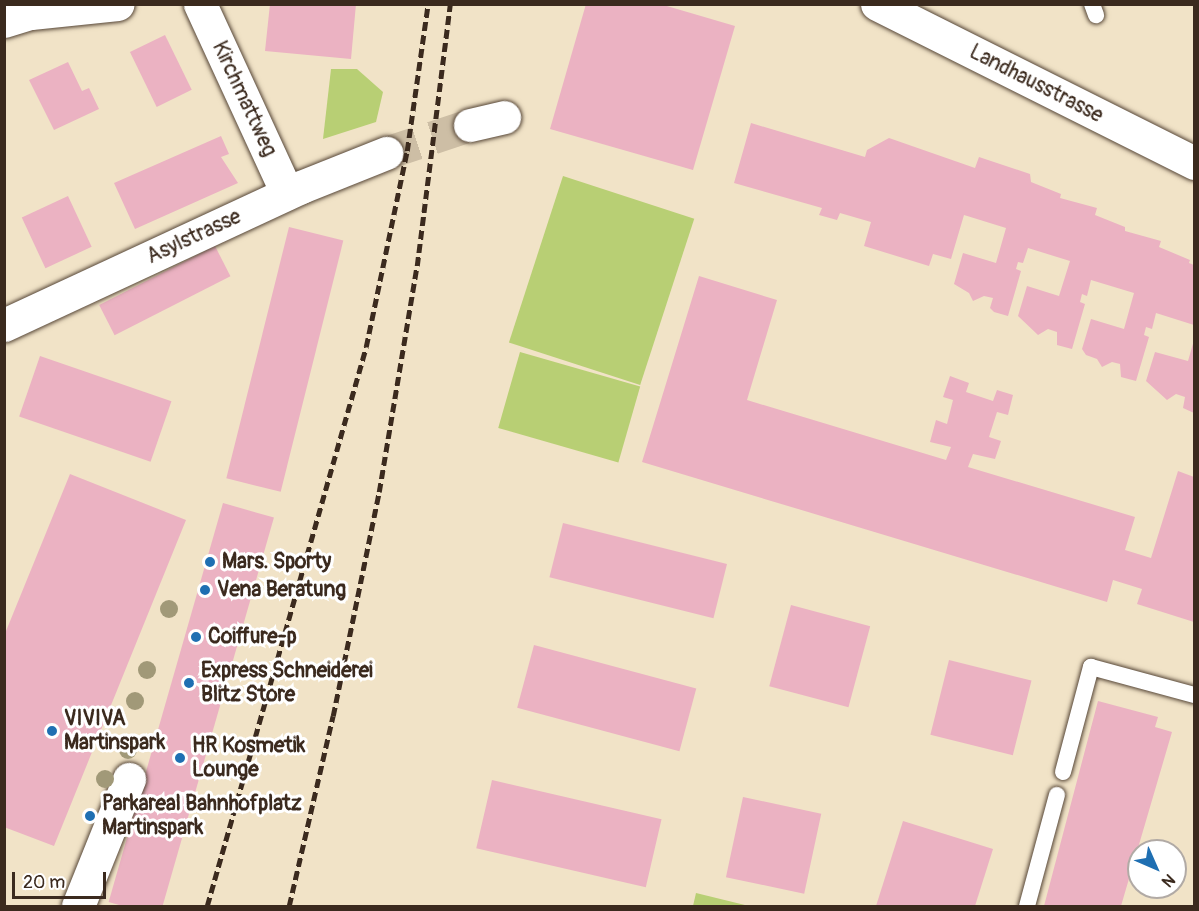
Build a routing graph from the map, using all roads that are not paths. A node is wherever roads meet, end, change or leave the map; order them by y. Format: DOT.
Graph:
graph roads {
  1 [pos="118,4"];
  2 [pos="200,4"];
  3 [pos="892,8"];
  4 [pos="4,21"];
  5 [pos="504,117"];
  6 [pos="470,125"];
  7 [pos="386,153"];
  8 [pos="1194,163"];
  9 [pos="287,193"];
  10 [pos="4,325"];
  11 [pos="1194,695"];
  12 [pos="1063,772"];
  13 [pos="129,779"];
  14 [pos="1056,795"];
  15 [pos="78,906"];
  16 [pos="1027,906"];
  1 -- 4 [label="street"];
  2 -- 9 [label="street, Kirchmattweg"];
  3 -- 8 [label="street, Landhausstrasse"];
  5 -- 6 [label="street"];
  7 -- 9 [label="street, Asylstrasse"];
  9 -- 10 [label="street, Asylstrasse"];
  11 -- 12 [label="lane"];
  13 -- 15 [label="street"];
  14 -- 16 [label="lane"];
}
